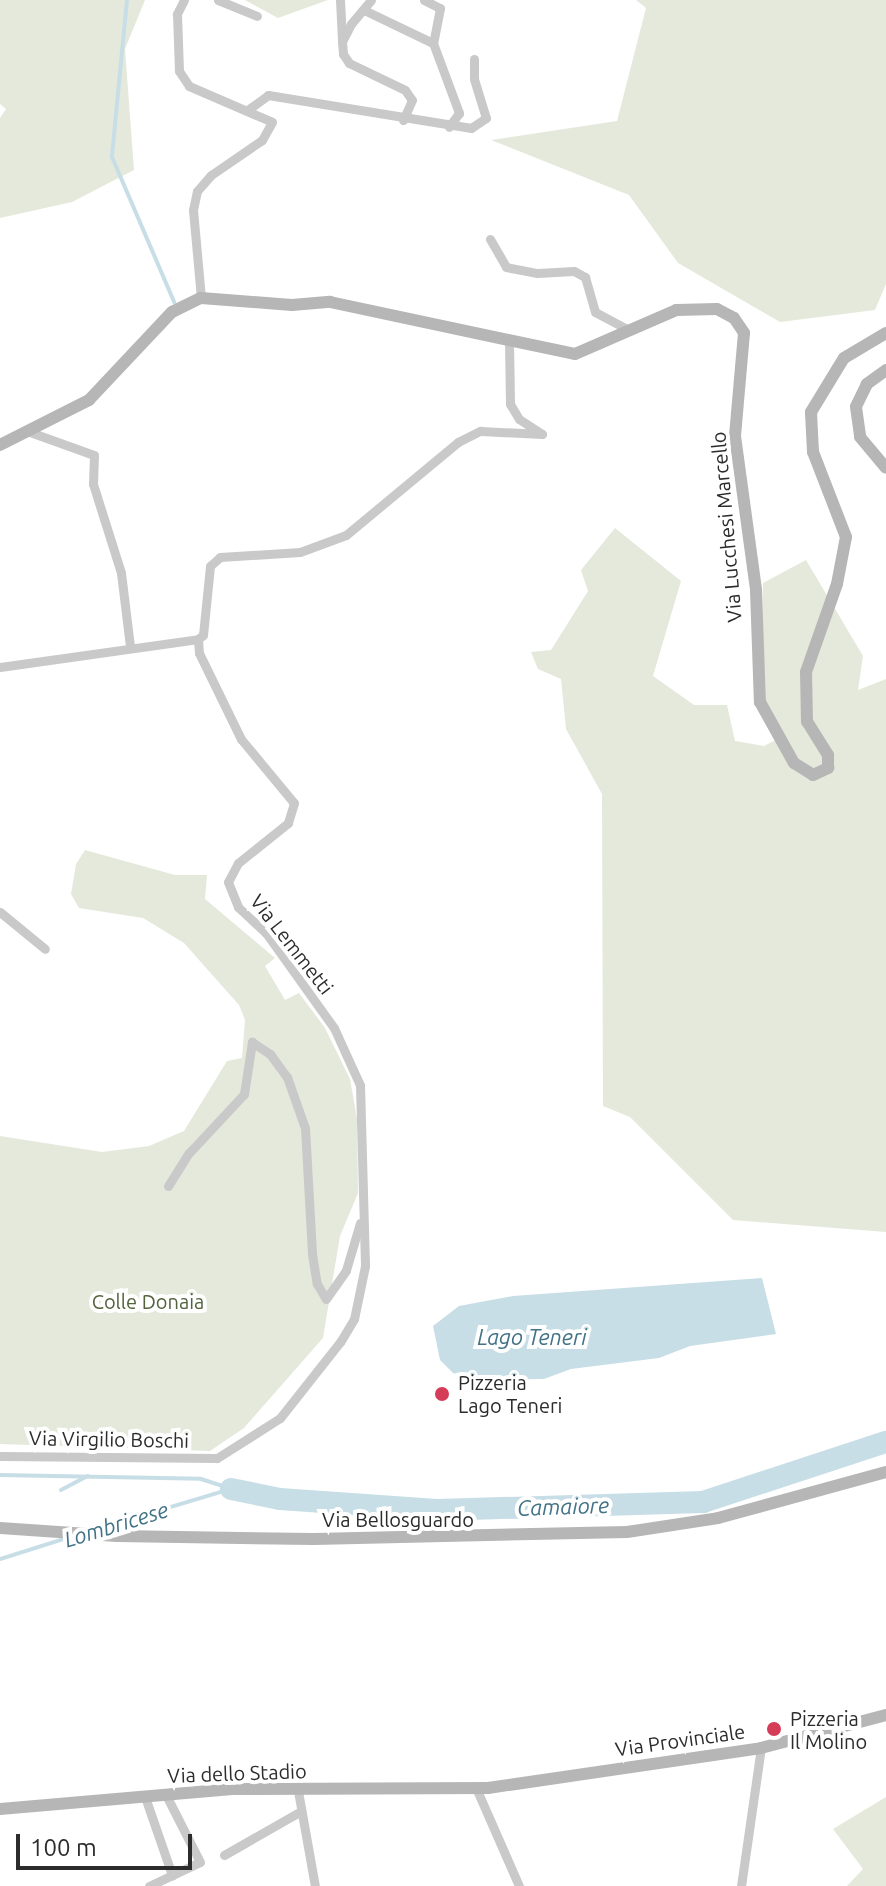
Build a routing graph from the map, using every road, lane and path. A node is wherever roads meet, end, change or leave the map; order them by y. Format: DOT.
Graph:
graph roads {
  1 [pos="184,0"];
  2 [pos="218,0"];
  3 [pos="340,0"];
  4 [pos="371,0"];
  5 [pos="424,0"];
  6 [pos="441,4"];
  7 [pos="364,10"];
  8 [pos="257,16"];
  9 [pos="342,42"];
  10 [pos="433,43"];
  11 [pos="474,59"];
  12 [pos="249,109"];
  13 [pos="403,120"];
  14 [pos="449,127"];
  15 [pos="490,239"];
  16 [pos="201,298"];
  17 [pos="627,329"];
  18 [pos="886,333"];
  19 [pos="509,339"];
  20 [pos="886,370"];
  21 [pos="27,431"];
  22 [pos="0,445"];
  23 [pos="886,468"];
  24 [pos="198,639"];
  25 [pos="130,646"];
  26 [pos="0,667"];
  27 [pos="0,912"];
  28 [pos="45,949"];
  29 [pos="168,1186"];
  30 [pos="362,1215"];
  31 [pos="0,1456"];
  32 [pos="217,1458"];
  33 [pos="886,1472"];
  34 [pos="0,1528"];
  35 [pos="886,1715"];
  36 [pos="761,1748"];
  37 [pos="476,1788"];
  38 [pos="298,1791"];
  39 [pos="166,1795"];
  40 [pos="145,1797"];
  41 [pos="0,1809"];
  42 [pos="301,1811"];
  43 [pos="224,1855"];
  44 [pos="172,1875"];
  45 [pos="149,1886"];
  46 [pos="315,1886"];
  47 [pos="519,1886"];
  48 [pos="741,1886"];
  1 -- 12 [label="street"];
  2 -- 8 [label="street"];
  3 -- 9 [label="street"];
  4 -- 7 [label="street"];
  5 -- 6 [label="street"];
  6 -- 10 [label="street"];
  7 -- 9 [label="street"];
  7 -- 10 [label="street"];
  9 -- 13 [label="street"];
  10 -- 14 [label="street"];
  11 -- 14 [label="street"];
  12 -- 13 [label="street"];
  12 -- 16 [label="street"];
  13 -- 14 [label="street"];
  15 -- 17 [label="street"];
  16 -- 19 [label="street, Via Lucchesi Marcello"];
  16 -- 21 [label="street"];
  17 -- 18 [label="street, Via Lucchesi Marcello"];
  17 -- 19 [label="street, Via Lucchesi Marcello"];
  19 -- 24 [label="street"];
  20 -- 23 [label="street"];
  21 -- 22 [label="street"];
  21 -- 25 [label="street"];
  24 -- 25 [label="street"];
  24 -- 30 [label="street, Via Lemmetti"];
  25 -- 26 [label="street"];
  27 -- 28 [label="street"];
  29 -- 30 [label="street"];
  30 -- 32 [label="street, Via Lemmetti"];
  31 -- 32 [label="street, Via Virgilio Boschi"];
  33 -- 34 [label="street, Via Bellosguardo"];
  35 -- 36 [label="street, Via Provinciale"];
  36 -- 37 [label="street, Via Provinciale"];
  36 -- 48 [label="street"];
  37 -- 38 [label="street, Via dello Stadio"];
  37 -- 47 [label="street"];
  38 -- 39 [label="street, Via dello Stadio"];
  38 -- 42 [label="street"];
  39 -- 40 [label="street, Via dello Stadio"];
  39 -- 44 [label="street"];
  40 -- 41 [label="street, Via dello Stadio"];
  40 -- 44 [label="street"];
  42 -- 43 [label="street"];
  42 -- 46 [label="street"];
  44 -- 45 [label="street"];
}
